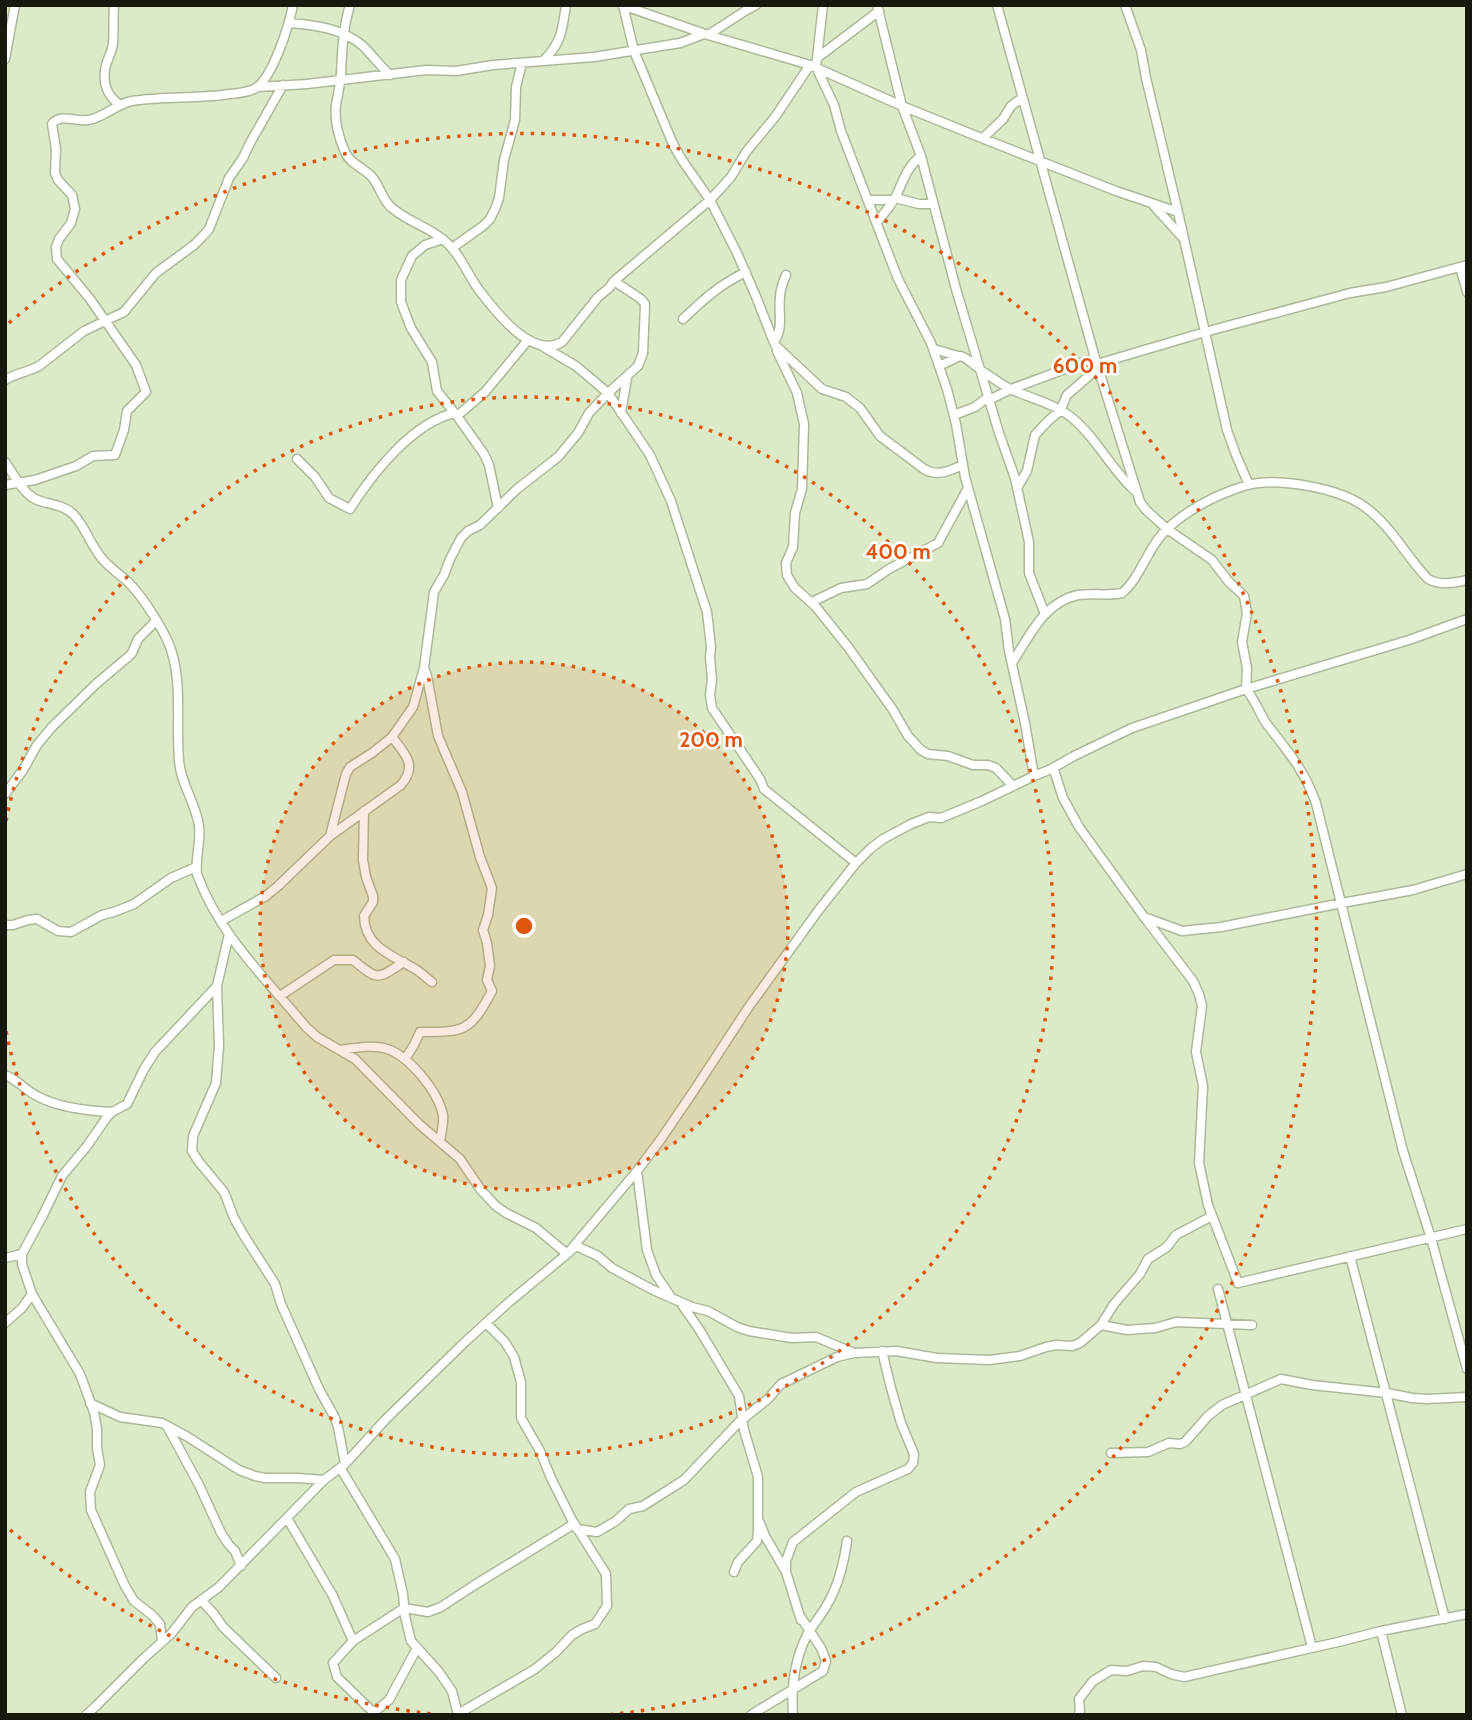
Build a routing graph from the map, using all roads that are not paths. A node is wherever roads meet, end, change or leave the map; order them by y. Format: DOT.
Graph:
graph roads {
  1 [pos="15,5"];
  2 [pos="114,5"];
  3 [pos="293,5"];
  4 [pos="350,5"];
  5 [pos="566,5"];
  6 [pos="623,5"];
  7 [pos="756,5"];
  8 [pos="823,5"];
  9 [pos="997,5"];
  10 [pos="1125,5"];
  11 [pos="744,8"];
  12 [pos="878,8"];
  13 [pos="289,23"];
  14 [pos="344,33"];
  15 [pos="706,35"];
  16 [pos="634,51"];
  17 [pos="5,59"];
  18 [pos="544,61"];
  19 [pos="522,63"];
  20 [pos="815,64"];
  21 [pos="390,75"];
  22 [pos="340,81"];
  23 [pos="284,85"];
  24 [pos="258,87"];
  25 [pos="1022,98"];
  26 [pos="119,104"];
  27 [pos="902,106"];
  28 [pos="983,138"];
  29 [pos="921,156"];
  30 [pos="1039,159"];
  31 [pos="894,199"];
  32 [pos="710,200"];
  33 [pos="868,200"];
  34 [pos="933,204"];
  35 [pos="1151,204"];
  36 [pos="1178,212"];
  37 [pos="877,222"];
  38 [pos="443,239"];
  39 [pos="1185,240"];
  40 [pos="452,248"];
  41 [pos="1464,266"];
  42 [pos="746,272"];
  43 [pos="786,275"];
  44 [pos="614,281"];
  45 [pos="1467,292"];
  46 [pos="683,320"];
  47 [pos="106,321"];
  48 [pos="1205,332"];
  49 [pos="528,340"];
  50 [pos="774,344"];
  51 [pos="542,346"];
  52 [pos="933,349"];
  53 [pos="958,356"];
  54 [pos="1097,363"];
  55 [pos="939,366"];
  56 [pos="980,369"];
  57 [pos="627,377"];
  58 [pos="5,380"];
  59 [pos="1011,390"];
  60 [pos="607,393"];
  61 [pos="989,398"];
  62 [pos="1060,411"];
  63 [pos="621,412"];
  64 [pos="456,415"];
  65 [pos="954,415"];
  66 [pos="297,459"];
  67 [pos="5,462"];
  68 [pos="963,465"];
  69 [pos="19,483"];
  70 [pos="5,485"];
  71 [pos="1250,485"];
  72 [pos="968,488"];
  73 [pos="1017,488"];
  74 [pos="1137,492"];
  75 [pos="498,508"];
  76 [pos="1167,529"];
  77 [pos="1467,580"];
  78 [pos="812,602"];
  79 [pos="1045,614"];
  80 [pos="1467,619"];
  81 [pos="156,621"];
  82 [pos="1012,663"];
  83 [pos="424,668"];
  84 [pos="1247,689"];
  85 [pos="392,737"];
  86 [pos="1051,769"];
  87 [pos="1034,776"];
  88 [pos="1013,786"];
  89 [pos="5,794"];
  90 [pos="364,811"];
  91 [pos="330,836"];
  92 [pos="856,863"];
  93 [pos="196,867"];
  94 [pos="1467,874"];
  95 [pos="1342,903"];
  96 [pos="1144,918"];
  97 [pos="221,921"];
  98 [pos="5,925"];
  99 [pos="229,934"];
  100 [pos="404,962"];
  101 [pos="432,982"];
  102 [pos="217,986"];
  103 [pos="280,996"];
  104 [pos="340,1050"];
  105 [pos="405,1059"];
  106 [pos="5,1075"];
  107 [pos="112,1112"];
  108 [pos="440,1142"];
  109 [pos="637,1171"];
  110 [pos="1212,1216"];
  111 [pos="1467,1229"];
  112 [pos="1431,1238"];
  113 [pos="22,1254"];
  114 [pos="567,1254"];
  115 [pos="1350,1256"];
  116 [pos="5,1258"];
  117 [pos="1219,1289"];
  118 [pos="32,1294"];
  119 [pos="676,1301"];
  120 [pos="5,1323"];
  121 [pos="486,1323"];
  122 [pos="1227,1324"];
  123 [pos="1101,1325"];
  124 [pos="1252,1325"];
  125 [pos="882,1351"];
  126 [pos="854,1353"];
  127 [pos="1467,1369"];
  128 [pos="1387,1393"];
  129 [pos="1245,1394"];
  130 [pos="1467,1397"];
  131 [pos="90,1403"];
  132 [pos="742,1419"];
  133 [pos="167,1426"];
  134 [pos="1111,1454"];
  135 [pos="343,1466"];
  136 [pos="324,1480"];
  137 [pos="287,1518"];
  138 [pos="758,1520"];
  139 [pos="576,1527"];
  140 [pos="847,1541"];
  141 [pos="241,1566"];
  142 [pos="734,1572"];
  143 [pos="786,1572"];
  144 [pos="201,1600"];
  145 [pos="404,1608"];
  146 [pos="1467,1614"];
  147 [pos="800,1616"];
  148 [pos="1445,1619"];
  149 [pos="809,1631"];
  150 [pos="1381,1631"];
  151 [pos="805,1640"];
  152 [pos="353,1641"];
  153 [pos="162,1642"];
  154 [pos="1312,1647"];
  155 [pos="417,1648"];
  156 [pos="276,1678"];
  157 [pos="794,1688"];
  158 [pos="373,1714"];
  159 [pos="86,1715"];
  160 [pos="458,1715"];
  161 [pos="751,1715"];
  162 [pos="793,1715"];
  163 [pos="1078,1715"];
  164 [pos="1402,1715"];
  1 -- 17 [label="street"];
  2 -- 26 [label="street"];
  3 -- 13 [label="street"];
  4 -- 14 [label="street"];
  5 -- 18 [label="street"];
  6 -- 15 [label="street"];
  6 -- 16 [label="street"];
  7 -- 11 [label="street"];
  8 -- 20 [label="street"];
  9 -- 25 [label="street"];
  10 -- 36 [label="street"];
  11 -- 15 [label="street"];
  12 -- 20 [label="street"];
  12 -- 27 [label="street"];
  13 -- 14 [label="street"];
  13 -- 24 [label="street"];
  14 -- 21 [label="street"];
  14 -- 22 [label="street"];
  15 -- 16 [label="street"];
  15 -- 20 [label="street"];
  16 -- 18 [label="street"];
  16 -- 32 [label="street"];
  18 -- 19 [label="street"];
  19 -- 21 [label="street"];
  19 -- 40 [label="street"];
  20 -- 27 [label="street"];
  20 -- 32 [label="street"];
  20 -- 33 [label="street"];
  21 -- 22 [label="street"];
  22 -- 23 [label="street"];
  22 -- 38 [label="street"];
  23 -- 24 [label="street"];
  23 -- 47 [label="street"];
  24 -- 26 [label="street"];
  25 -- 28 [label="street"];
  25 -- 30 [label="street"];
  26 -- 47 [label="street"];
  27 -- 28 [label="street"];
  27 -- 29 [label="street"];
  28 -- 30 [label="street"];
  29 -- 31 [label="street"];
  29 -- 34 [label="street"];
  30 -- 35 [label="street"];
  30 -- 54 [label="street"];
  31 -- 33 [label="street"];
  31 -- 34 [label="street"];
  31 -- 37 [label="street"];
  32 -- 42 [label="street"];
  32 -- 44 [label="street"];
  33 -- 37 [label="street"];
  34 -- 56 [label="street"];
  35 -- 36 [label="street"];
  35 -- 39 [label="street"];
  36 -- 39 [label="street"];
  37 -- 52 [label="street"];
  38 -- 40 [label="street"];
  38 -- 64 [label="street"];
  39 -- 48 [label="street"];
  40 -- 49 [label="street"];
  41 -- 45 [label="street"];
  41 -- 48 [label="street"];
  42 -- 46 [label="street"];
  42 -- 50 [label="street"];
  43 -- 50 [label="street"];
  44 -- 51 [label="street"];
  44 -- 57 [label="street"];
  47 -- 58 [label="street"];
  47 -- 69 [label="street"];
  48 -- 54 [label="street"];
  48 -- 71 [label="street"];
  49 -- 51 [label="street"];
  49 -- 64 [label="street"];
  50 -- 68 [label="street"];
  50 -- 78 [label="street"];
  51 -- 60 [label="street"];
  52 -- 53 [label="street"];
  52 -- 55 [label="street"];
  53 -- 55 [label="street"];
  53 -- 56 [label="street"];
  54 -- 59 [label="street"];
  54 -- 62 [label="street"];
  54 -- 74 [label="street"];
  55 -- 65 [label="street"];
  56 -- 59 [label="street"];
  56 -- 61 [label="street"];
  57 -- 60 [label="street"];
  57 -- 63 [label="street"];
  59 -- 61 [label="street"];
  59 -- 62 [label="street"];
  60 -- 63 [label="street"];
  60 -- 75 [label="street"];
  61 -- 65 [label="street"];
  61 -- 73 [label="street"];
  62 -- 73 [label="street"];
  62 -- 74 [label="street"];
  63 -- 92 [label="street"];
  64 -- 66 [label="street"];
  64 -- 75 [label="street"];
  65 -- 68 [label="street"];
  67 -- 69 [label="street"];
  68 -- 72 [label="street"];
  69 -- 70 [label="street"];
  69 -- 81 [label="street"];
  71 -- 76 [label="street"];
  71 -- 77 [label="street"];
  72 -- 78 [label="street"];
  72 -- 82 [label="street"];
  73 -- 79 [label="street"];
  74 -- 76 [label="street"];
  75 -- 83 [label="street"];
  76 -- 79 [label="street"];
  76 -- 84 [label="street"];
  78 -- 88 [label="street"];
  79 -- 82 [label="street"];
  80 -- 84 [label="street"];
  81 -- 89 [label="street"];
  81 -- 93 [label="street"];
  82 -- 87 [label="street"];
  83 -- 85 [label="street"];
  83 -- 105 [label="street"];
  84 -- 86 [label="street"];
  84 -- 95 [label="street"];
  85 -- 90 [label="street"];
  85 -- 91 [label="street"];
  86 -- 87 [label="street"];
  86 -- 96 [label="street"];
  87 -- 88 [label="street"];
  88 -- 92 [label="street"];
  90 -- 91 [label="street"];
  90 -- 100 [label="street"];
  91 -- 97 [label="street"];
  92 -- 109 [label="street"];
  93 -- 97 [label="street"];
  93 -- 98 [label="street"];
  94 -- 95 [label="street"];
  95 -- 96 [label="street"];
  95 -- 112 [label="street"];
  96 -- 110 [label="street"];
  97 -- 99 [label="street"];
  99 -- 102 [label="street"];
  99 -- 103 [label="street"];
  100 -- 101 [label="street"];
  100 -- 103 [label="street"];
  102 -- 107 [label="street"];
  102 -- 135 [label="street"];
  103 -- 104 [label="street"];
  104 -- 105 [label="street"];
  104 -- 108 [label="street"];
  105 -- 108 [label="street"];
  106 -- 107 [label="street"];
  107 -- 113 [label="street"];
  108 -- 114 [label="street"];
  109 -- 114 [label="street"];
  109 -- 119 [label="street"];
  110 -- 115 [label="street"];
  110 -- 123 [label="street"];
  111 -- 112 [label="street"];
  112 -- 115 [label="street"];
  112 -- 127 [label="street"];
  113 -- 116 [label="street"];
  113 -- 118 [label="street"];
  114 -- 119 [label="street"];
  114 -- 121 [label="street"];
  115 -- 128 [label="street"];
  117 -- 122 [label="street"];
  118 -- 120 [label="street"];
  118 -- 131 [label="street"];
  119 -- 126 [label="street"];
  119 -- 132 [label="street"];
  121 -- 135 [label="street"];
  121 -- 139 [label="street"];
  122 -- 123 [label="street"];
  122 -- 124 [label="street"];
  122 -- 129 [label="street"];
  123 -- 125 [label="street"];
  125 -- 126 [label="street"];
  125 -- 143 [label="street"];
  126 -- 132 [label="street"];
  128 -- 129 [label="street"];
  128 -- 130 [label="street"];
  128 -- 148 [label="street"];
  129 -- 134 [label="street"];
  129 -- 154 [label="street"];
  131 -- 133 [label="street"];
  131 -- 153 [label="street"];
  132 -- 138 [label="street"];
  132 -- 139 [label="street"];
  133 -- 136 [label="street"];
  133 -- 141 [label="street"];
  135 -- 136 [label="street"];
  135 -- 145 [label="street"];
  136 -- 137 [label="street"];
  137 -- 141 [label="street"];
  137 -- 152 [label="street"];
  138 -- 142 [label="street"];
  138 -- 143 [label="street"];
  139 -- 145 [label="street"];
  139 -- 160 [label="street"];
  140 -- 149 [label="street"];
  141 -- 144 [label="street"];
  143 -- 147 [label="street"];
  144 -- 153 [label="street"];
  144 -- 156 [label="street"];
  145 -- 152 [label="street"];
  145 -- 155 [label="street"];
  146 -- 148 [label="street"];
  147 -- 149 [label="street"];
  147 -- 151 [label="street"];
  148 -- 150 [label="street"];
  149 -- 151 [label="street"];
  149 -- 157 [label="street"];
  150 -- 154 [label="street"];
  150 -- 164 [label="street"];
  151 -- 157 [label="street"];
  152 -- 158 [label="street"];
  153 -- 159 [label="street"];
  154 -- 163 [label="street"];
  155 -- 158 [label="street"];
  155 -- 160 [label="street"];
  157 -- 161 [label="street"];
  157 -- 162 [label="street"];
}
